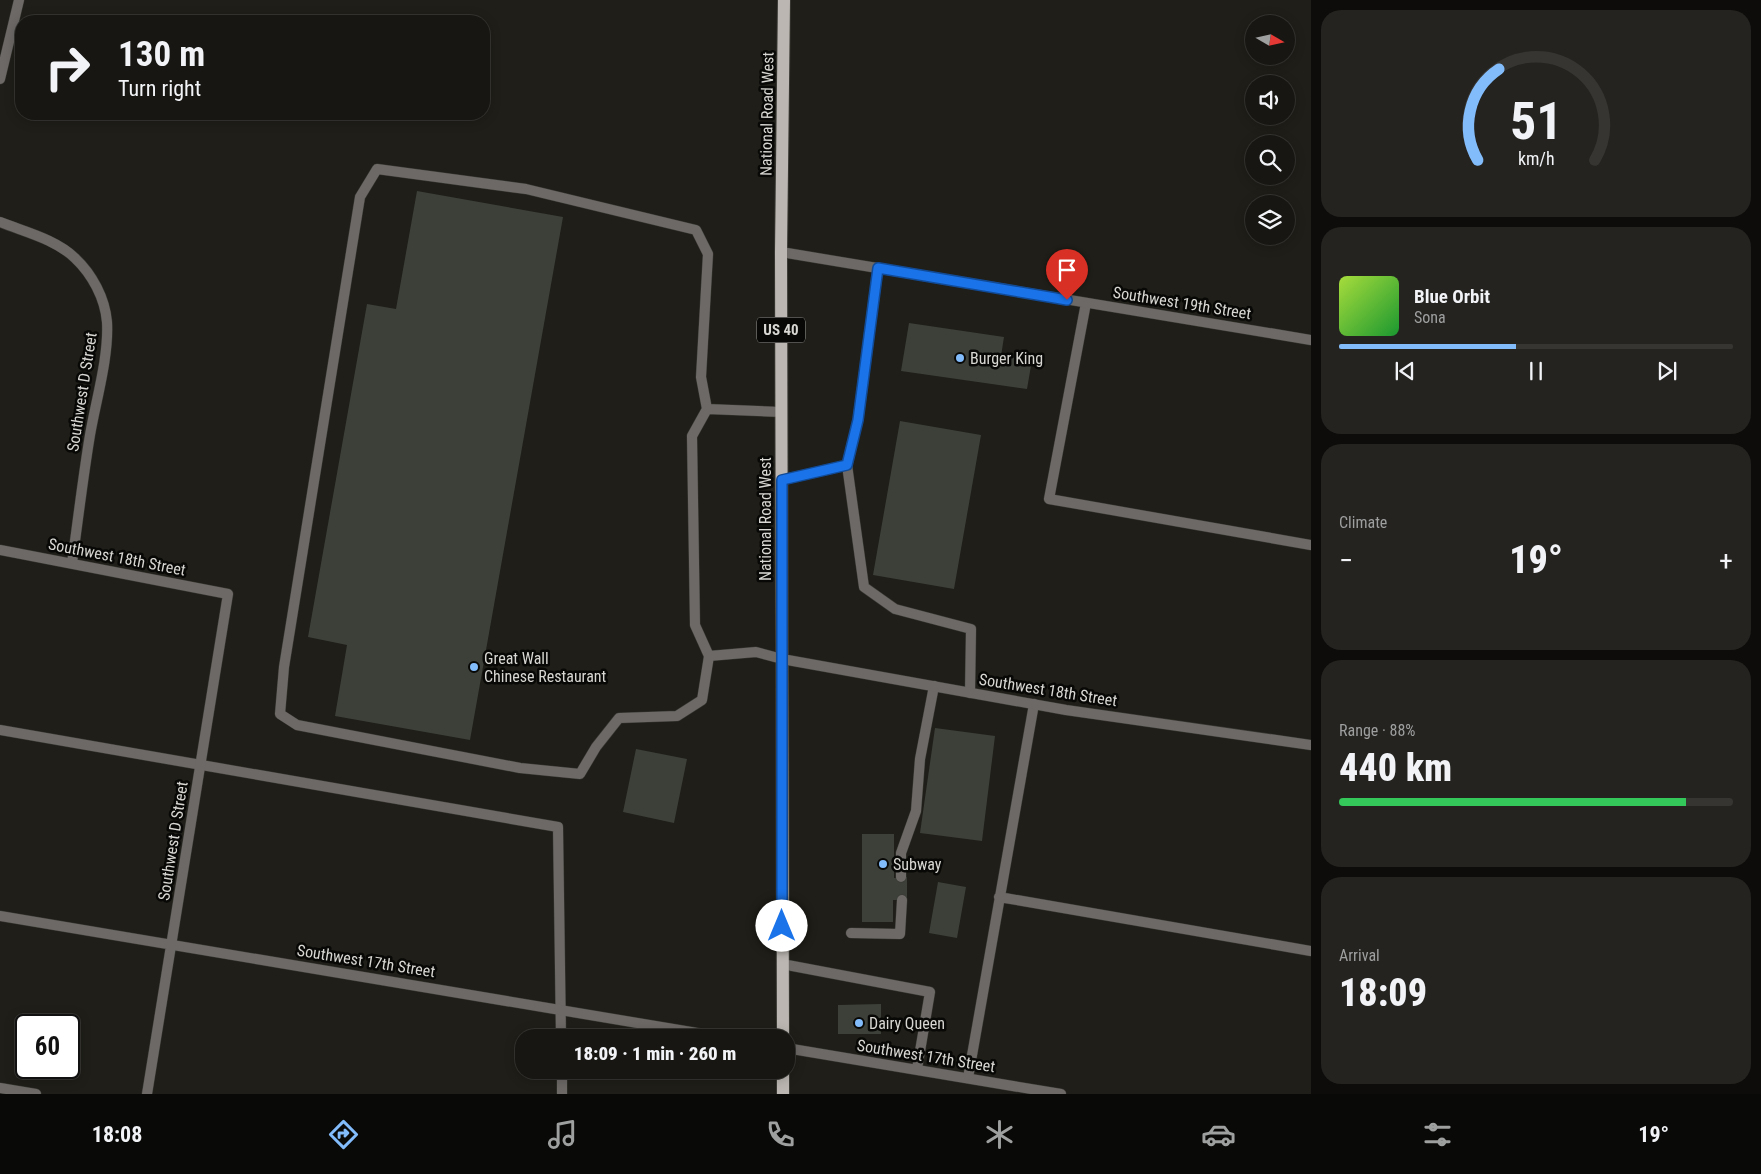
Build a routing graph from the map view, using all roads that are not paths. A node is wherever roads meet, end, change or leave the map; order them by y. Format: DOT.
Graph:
graph roads {
  1 [pos="19,0"];
  2 [pos="784,0"];
  3 [pos="15,15"];
  4 [pos="15,17"];
  5 [pos="0,79"];
  6 [pos="0,222"];
  7 [pos="781,252"];
  8 [pos="878,268"];
  9 [pos="1086,303"];
  10 [pos="1311,340"];
  11 [pos="707,409"];
  12 [pos="782,412"];
  13 [pos="847,465"];
  14 [pos="782,480"];
  15 [pos="1311,545"];
  16 [pos="0,550"];
  17 [pos="72,563"];
  18 [pos="228,594"];
  19 [pos="709,656"];
  20 [pos="782,660"];
  21 [pos="934,686"];
  22 [pos="970,693"];
  23 [pos="1034,704"];
  24 [pos="0,730"];
  25 [pos="1311,745"];
  26 [pos="200,765"];
  27 [pos="901,878"];
  28 [pos="1000,897"];
  29 [pos="902,900"];
  30 [pos="0,916"];
  31 [pos="851,933"];
  32 [pos="171,944"];
  33 [pos="1311,951"];
  34 [pos="782,964"];
  35 [pos="561,1009"];
  36 [pos="561,1029"];
  37 [pos="675,1029"];
  38 [pos="783,1029"];
  39 [pos="795,1050"];
  40 [pos="917,1070"];
  41 [pos="968,1078"];
  42 [pos="562,1079"];
  43 [pos="782,1079"];
  44 [pos="0,1088"];
  45 [pos="36,1094"];
  46 [pos="147,1094"];
  47 [pos="562,1094"];
  48 [pos="782,1094"];
  49 [pos="1061,1094"];
  1 -- 3 [label="street"];
  2 -- 7 [label="main road, National Road West / US 40"];
  4 -- 5 [label="street"];
  6 -- 17 [label="street, Southwest D Street"];
  7 -- 8 [label="street, Southwest 19th Street"];
  7 -- 12 [label="main road, National Road West / US 40"];
  8 -- 9 [label="street, Southwest 19th Street"];
  8 -- 13 [label="street"];
  9 -- 10 [label="street, Southwest 19th Street"];
  9 -- 15 [label="street"];
  11 -- 12 [label="street"];
  11 -- 19 [label="street"];
  11 -- 19 [label="street"];
  12 -- 14 [label="main road, National Road West / US 40"];
  13 -- 14 [label="street"];
  13 -- 22 [label="street"];
  14 -- 20 [label="main road, National Road West / US 40"];
  16 -- 17 [label="street, Southwest 18th Street"];
  17 -- 18 [label="street, Southwest 18th Street"];
  18 -- 26 [label="street, Southwest D Street"];
  19 -- 20 [label="street, Southwest 18th Street"];
  20 -- 21 [label="street, Southwest 18th Street"];
  20 -- 34 [label="main road, National Road West / US 40"];
  21 -- 22 [label="street, Southwest 18th Street"];
  21 -- 27 [label="street"];
  22 -- 23 [label="street, Southwest 18th Street"];
  23 -- 25 [label="street, Southwest 18th Street"];
  23 -- 28 [label="street"];
  24 -- 26 [label="street"];
  26 -- 32 [label="street, Southwest D Street"];
  26 -- 35 [label="street"];
  28 -- 33 [label="street"];
  28 -- 41 [label="street"];
  29 -- 31 [label="street"];
  30 -- 32 [label="street, Southwest 17th Street"];
  32 -- 35 [label="street, Southwest 17th Street"];
  32 -- 46 [label="street, Southwest D Street"];
  34 -- 38 [label="main road, National Road West / US 40"];
  34 -- 40 [label="street"];
  35 -- 36 [label="street"];
  35 -- 37 [label="street, Southwest 17th Street"];
  39 -- 40 [label="street, Southwest 17th Street"];
  40 -- 41 [label="street, Southwest 17th Street"];
  41 -- 49 [label="street, Southwest 17th Street"];
  42 -- 47 [label="street"];
  43 -- 48 [label="main road"];
  44 -- 45 [label="street"];
}
